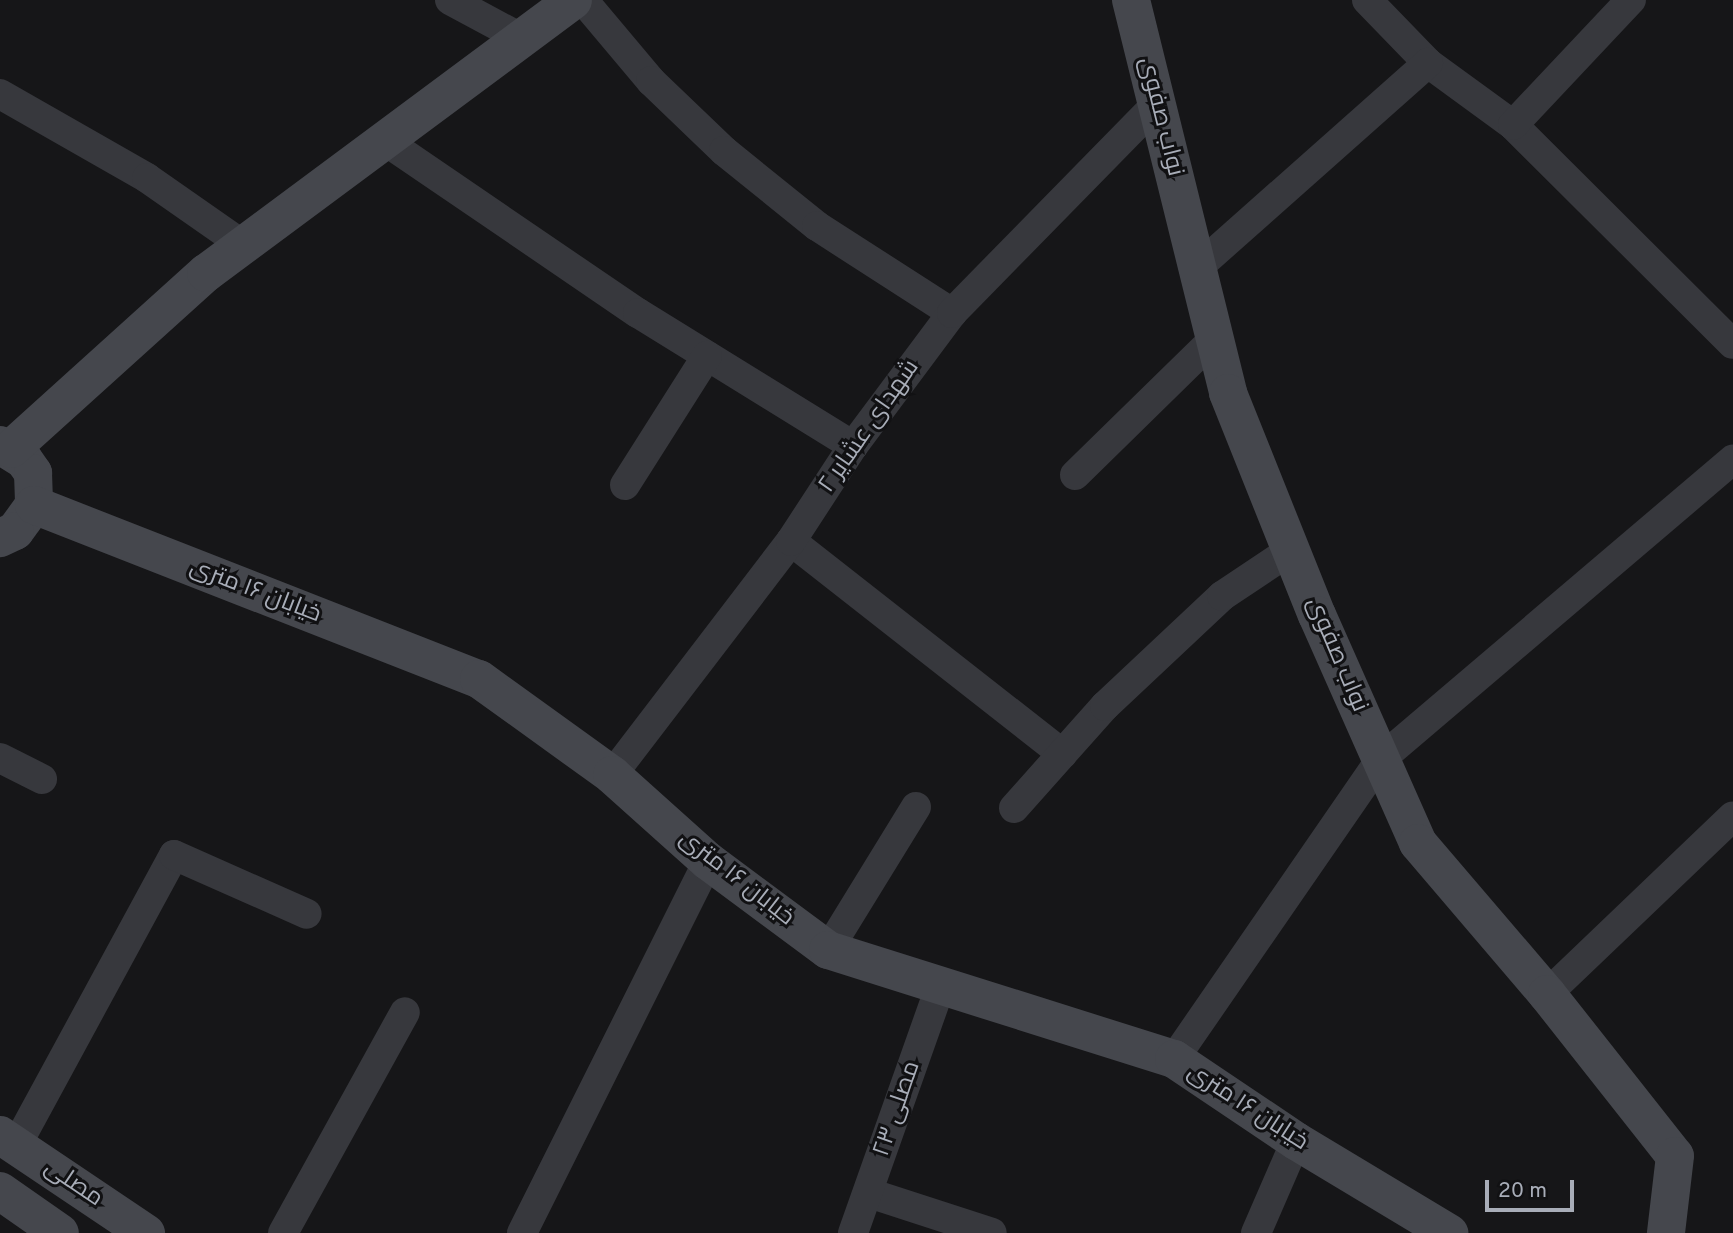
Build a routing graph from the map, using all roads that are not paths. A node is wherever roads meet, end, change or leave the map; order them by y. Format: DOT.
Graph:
graph roads {
  1 [pos="450,0"];
  2 [pos="573,0"];
  3 [pos="583,0"];
  4 [pos="1132,0"];
  5 [pos="1367,0"];
  6 [pos="1631,0"];
  7 [pos="521,38"];
  8 [pos="1428,63"];
  9 [pos="0,94"];
  10 [pos="1157,104"];
  11 [pos="1513,125"];
  12 [pos="384,140"];
  13 [pos="243,245"];
  14 [pos="1197,268"];
  15 [pos="952,313"];
  16 [pos="1215,338"];
  17 [pos="1733,344"];
  18 [pos="707,356"];
  19 [pos="853,446"];
  20 [pos="6,447"];
  21 [pos="1733,459"];
  22 [pos="1075,475"];
  23 [pos="625,485"];
  24 [pos="34,505"];
  25 [pos="0,537"];
  26 [pos="791,541"];
  27 [pos="1291,550"];
  28 [pos="1063,754"];
  29 [pos="0,758"];
  30 [pos="1381,759"];
  31 [pos="612,775"];
  32 [pos="42,779"];
  33 [pos="916,807"];
  34 [pos="1014,808"];
  35 [pos="1733,816"];
  36 [pos="708,861"];
  37 [pos="307,914"];
  38 [pos="828,950"];
  39 [pos="941,984"];
  40 [pos="1547,994"];
  41 [pos="405,1012"];
  42 [pos="1174,1059"];
  43 [pos="8,1141"];
  44 [pos="1296,1141"];
  45 [pos="0,1191"];
  46 [pos="869,1193"];
  47 [pos="60,1233"];
  48 [pos="146,1233"];
  49 [pos="283,1233"];
  50 [pos="523,1233"];
  51 [pos="853,1233"];
  52 [pos="992,1233"];
  53 [pos="1256,1233"];
  54 [pos="1449,1233"];
  55 [pos="1666,1233"];
  1 -- 7 [label="street"];
  2 -- 7 [label="street"];
  3 -- 15 [label="street"];
  4 -- 10 [label="street, نواب صفوی"];
  5 -- 8 [label="street"];
  6 -- 11 [label="street"];
  7 -- 12 [label="street"];
  8 -- 11 [label="street"];
  8 -- 14 [label="street"];
  9 -- 13 [label="street"];
  10 -- 14 [label="street, نواب صفوی"];
  10 -- 15 [label="street, شهدای عشایر ۲"];
  11 -- 17 [label="street"];
  12 -- 13 [label="street"];
  12 -- 18 [label="street"];
  13 -- 20 [label="street"];
  14 -- 16 [label="street, نواب صفوی"];
  15 -- 19 [label="street, شهدای عشایر ۲"];
  16 -- 22 [label="street"];
  16 -- 27 [label="street, نواب صفوی"];
  18 -- 19 [label="street"];
  18 -- 23 [label="street"];
  19 -- 26 [label="street, شهدای عشایر ۲"];
  20 -- 24 [label="street"];
  21 -- 30 [label="street"];
  24 -- 25 [label="street"];
  24 -- 31 [label="street, خیابان ۱۶ متری"];
  26 -- 28 [label="street"];
  26 -- 31 [label="street, شهدای عشایر ۲"];
  27 -- 28 [label="street"];
  27 -- 30 [label="street, نواب صفوی"];
  28 -- 34 [label="street"];
  29 -- 32 [label="street"];
  30 -- 40 [label="street, نواب صفوی"];
  30 -- 42 [label="street"];
  31 -- 36 [label="street, خیابان ۱۶ متری"];
  33 -- 38 [label="street"];
  35 -- 40 [label="street"];
  36 -- 38 [label="street, خیابان ۱۶ متری"];
  36 -- 50 [label="street"];
  37 -- 43 [label="street"];
  38 -- 39 [label="street, خیابان ۱۶ متری"];
  39 -- 42 [label="street, خیابان ۱۶ متری"];
  39 -- 46 [label="street, مصلی ۲۳"];
  40 -- 55 [label="street, نواب صفوی"];
  41 -- 49 [label="street"];
  42 -- 44 [label="street, خیابان ۱۶ متری"];
  43 -- 48 [label="street, مصلی"];
  44 -- 53 [label="street"];
  44 -- 54 [label="street, خیابان ۱۶ متری"];
  45 -- 47 [label="street, مصلی"];
  46 -- 51 [label="street, مصلی ۲۳"];
  46 -- 52 [label="street"];
}
